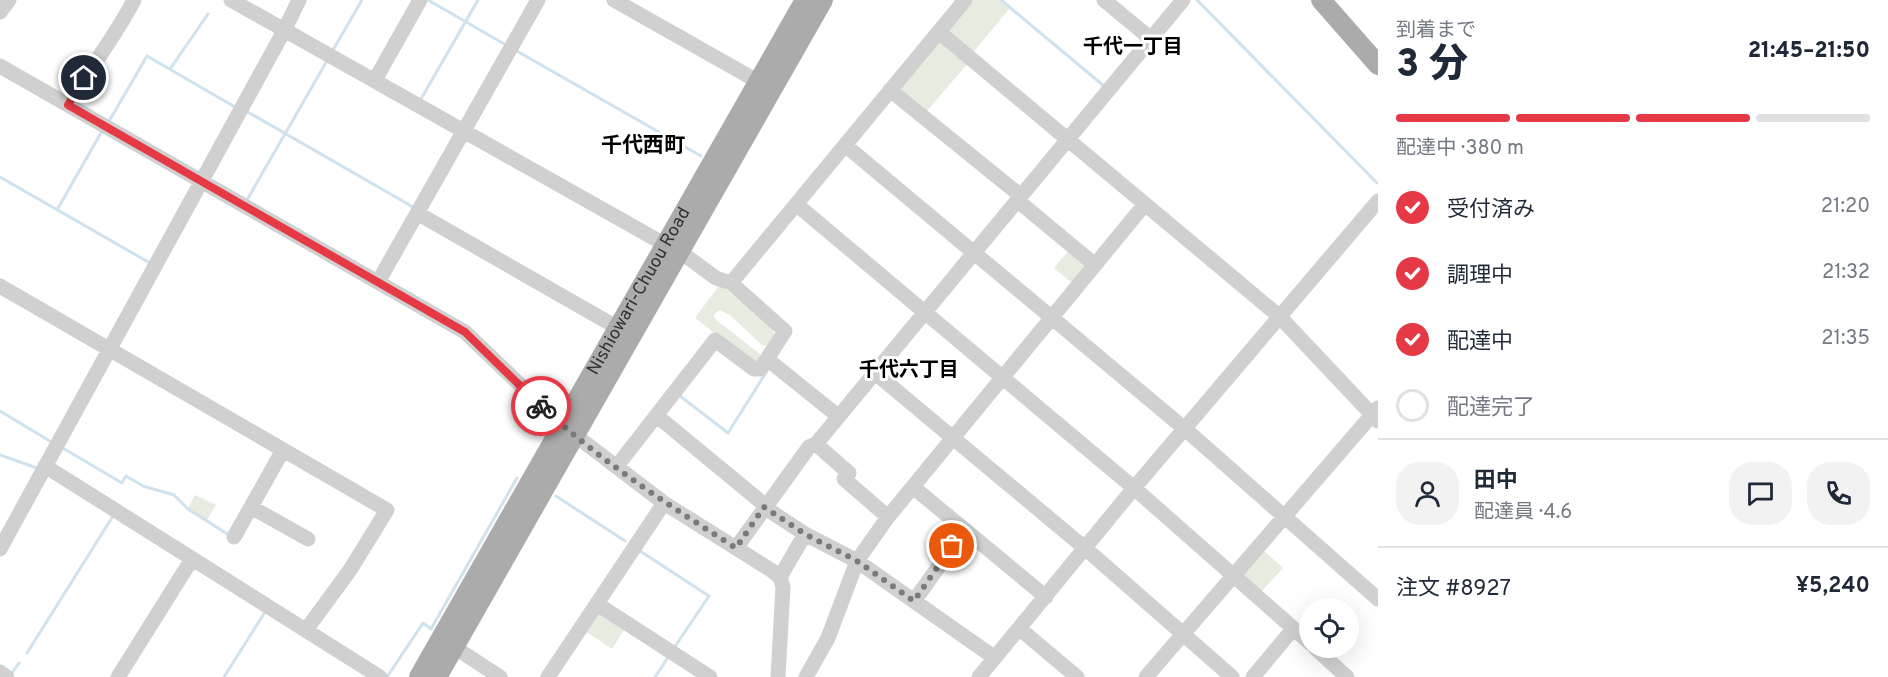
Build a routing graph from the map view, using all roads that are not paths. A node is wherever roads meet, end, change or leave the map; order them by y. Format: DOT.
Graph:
graph roads {
  1 [pos="9,0"];
  2 [pos="134,0"];
  3 [pos="231,0"];
  4 [pos="299,0"];
  5 [pos="420,0"];
  6 [pos="538,0"];
  7 [pos="614,0"];
  8 [pos="805,0"];
  9 [pos="823,0"];
  10 [pos="965,0"];
  11 [pos="1104,0"];
  12 [pos="1183,0"];
  13 [pos="1321,0"];
  14 [pos="0,12"];
  15 [pos="285,29"];
  16 [pos="939,32"];
  17 [pos="1151,39"];
  18 [pos="1378,65"];
  19 [pos="0,66"];
  20 [pos="375,80"];
  21 [pos="759,82"];
  22 [pos="890,90"];
  23 [pos="68,105"];
  24 [pos="464,130"];
  25 [pos="1067,140"];
  26 [pos="845,145"];
  27 [pos="201,181"];
  28 [pos="1019,198"];
  29 [pos="1378,201"];
  30 [pos="796,204"];
  31 [pos="1145,204"];
  32 [pos="417,213"];
  33 [pos="672,248"];
  34 [pos="974,253"];
  35 [pos="1095,265"];
  36 [pos="378,282"];
  37 [pos="731,283"];
  38 [pos="0,286"];
  39 [pos="924,312"];
  40 [pos="1279,316"];
  41 [pos="1052,318"];
  42 [pos="618,328"];
  43 [pos="110,349"];
  44 [pos="767,359"];
  45 [pos="874,372"];
  46 [pos="1003,377"];
  47 [pos="1376,415"];
  48 [pos="657,416"];
  49 [pos="838,416"];
  50 [pos="1185,429"];
  51 [pos="568,430"];
  52 [pos="953,438"];
  53 [pos="816,444"];
  54 [pos="283,450"];
  55 [pos="45,466"];
  56 [pos="617,466"];
  57 [pos="913,487"];
  58 [pos="1134,489"];
  59 [pos="664,502"];
  60 [pos="251,507"];
  61 [pos="765,507"];
  62 [pos="1284,516"];
  63 [pos="888,517"];
  64 [pos="965,530"];
  65 [pos="805,534"];
  66 [pos="234,537"];
  67 [pos="308,539"];
  68 [pos="736,548"];
  69 [pos="0,549"];
  70 [pos="1086,549"];
  71 [pos="192,559"];
  72 [pos="857,561"];
  73 [pos="1233,576"];
  74 [pos="780,577"];
  75 [pos="1046,597"];
  76 [pos="1378,599"];
  77 [pos="914,601"];
  78 [pos="597,604"];
  79 [pos="1020,629"];
  80 [pos="1293,629"];
  81 [pos="306,630"];
  82 [pos="1183,634"];
  83 [pos="1299,634"];
  84 [pos="454,647"];
  85 [pos="995,658"];
  86 [pos="1326,658"];
  87 [pos="0,672"];
  88 [pos="8,677"];
  89 [pos="118,677"];
  90 [pos="380,677"];
  91 [pos="419,677"];
  92 [pos="437,677"];
  93 [pos="500,677"];
  94 [pos="548,677"];
  95 [pos="710,677"];
  96 [pos="778,677"];
  97 [pos="806,677"];
  98 [pos="979,677"];
  99 [pos="1077,677"];
  100 [pos="1146,677"];
  101 [pos="1232,677"];
  102 [pos="1253,677"];
  103 [pos="1347,677"];
  1 -- 14 [label="street"];
  2 -- 23 [label="street"];
  3 -- 15 [label="street"];
  4 -- 15 [label="street"];
  5 -- 20 [label="street"];
  6 -- 24 [label="street"];
  7 -- 21 [label="street"];
  8 -- 21 [label="main road, Nishiowari-Chuou Road"];
  9 -- 33 [label="main road, Nishiowari-Chuou Road"];
  10 -- 16 [label="street"];
  11 -- 17 [label="street"];
  12 -- 17 [label="street"];
  13 -- 18 [label="main road"];
  15 -- 20 [label="street"];
  15 -- 27 [label="street"];
  16 -- 22 [label="street"];
  16 -- 25 [label="street"];
  17 -- 25 [label="street"];
  19 -- 23 [label="street"];
  20 -- 24 [label="street"];
  21 -- 33 [label="main road, Nishiowari-Chuou Road"];
  22 -- 26 [label="street"];
  22 -- 28 [label="street"];
  23 -- 27 [label="street"];
  24 -- 32 [label="street"];
  24 -- 33 [label="street"];
  25 -- 28 [label="street"];
  25 -- 31 [label="street"];
  26 -- 30 [label="street"];
  26 -- 34 [label="street"];
  27 -- 36 [label="street"];
  27 -- 43 [label="street"];
  28 -- 34 [label="street"];
  28 -- 35 [label="street"];
  29 -- 40 [label="street"];
  30 -- 37 [label="street"];
  30 -- 39 [label="street"];
  31 -- 35 [label="street"];
  31 -- 40 [label="street"];
  32 -- 36 [label="street"];
  32 -- 42 [label="street"];
  33 -- 37 [label="street"];
  33 -- 42 [label="main road, Nishiowari-Chuou Road"];
  33 -- 51 [label="main road, Nishiowari-Chuou Road"];
  34 -- 39 [label="street"];
  34 -- 41 [label="street"];
  35 -- 41 [label="street"];
  36 -- 51 [label="street"];
  37 -- 44 [label="street"];
  38 -- 43 [label="street"];
  39 -- 45 [label="street"];
  39 -- 46 [label="street"];
  40 -- 47 [label="street"];
  40 -- 50 [label="street"];
  41 -- 46 [label="street"];
  41 -- 50 [label="street"];
  42 -- 51 [label="main road, Nishiowari-Chuou Road"];
  43 -- 54 [label="street"];
  43 -- 55 [label="street"];
  44 -- 48 [label="street"];
  44 -- 49 [label="street"];
  45 -- 49 [label="street"];
  45 -- 52 [label="street"];
  46 -- 52 [label="street"];
  46 -- 58 [label="street"];
  47 -- 62 [label="street"];
  48 -- 56 [label="street"];
  48 -- 61 [label="street"];
  49 -- 53 [label="street"];
  50 -- 58 [label="street"];
  50 -- 62 [label="street"];
  51 -- 56 [label="street"];
  51 -- 84 [label="main road, Nishiowari-Chuou Road"];
  51 -- 91 [label="main road, Nishiowari-Chuou Road"];
  52 -- 57 [label="street"];
  52 -- 70 [label="street"];
  53 -- 61 [label="street"];
  53 -- 63 [label="street"];
  54 -- 60 [label="street"];
  54 -- 81 [label="street"];
  55 -- 69 [label="street"];
  55 -- 71 [label="street"];
  56 -- 59 [label="street"];
  57 -- 63 [label="street"];
  57 -- 64 [label="street"];
  58 -- 70 [label="street"];
  58 -- 73 [label="street"];
  59 -- 68 [label="street"];
  59 -- 78 [label="street"];
  60 -- 66 [label="street"];
  60 -- 67 [label="street"];
  61 -- 65 [label="street"];
  61 -- 68 [label="street"];
  62 -- 73 [label="street"];
  62 -- 76 [label="street"];
  63 -- 72 [label="street"];
  64 -- 75 [label="street"];
  64 -- 77 [label="street"];
  65 -- 72 [label="street"];
  65 -- 74 [label="street"];
  68 -- 74 [label="street"];
  70 -- 75 [label="street"];
  70 -- 82 [label="street"];
  71 -- 81 [label="street"];
  71 -- 89 [label="street"];
  72 -- 77 [label="street"];
  72 -- 97 [label="street"];
  73 -- 80 [label="street"];
  73 -- 82 [label="street"];
  74 -- 96 [label="street"];
  75 -- 79 [label="street"];
  77 -- 85 [label="street"];
  78 -- 94 [label="street"];
  78 -- 95 [label="street"];
  79 -- 85 [label="street"];
  79 -- 99 [label="street"];
  80 -- 83 [label="street"];
  80 -- 102 [label="street"];
  81 -- 90 [label="street"];
  82 -- 100 [label="street"];
  82 -- 101 [label="street"];
  84 -- 92 [label="main road, Nishiowari-Chuou Road"];
  84 -- 93 [label="street"];
  85 -- 98 [label="street"];
  86 -- 103 [label="street"];
  87 -- 88 [label="street"];
}
